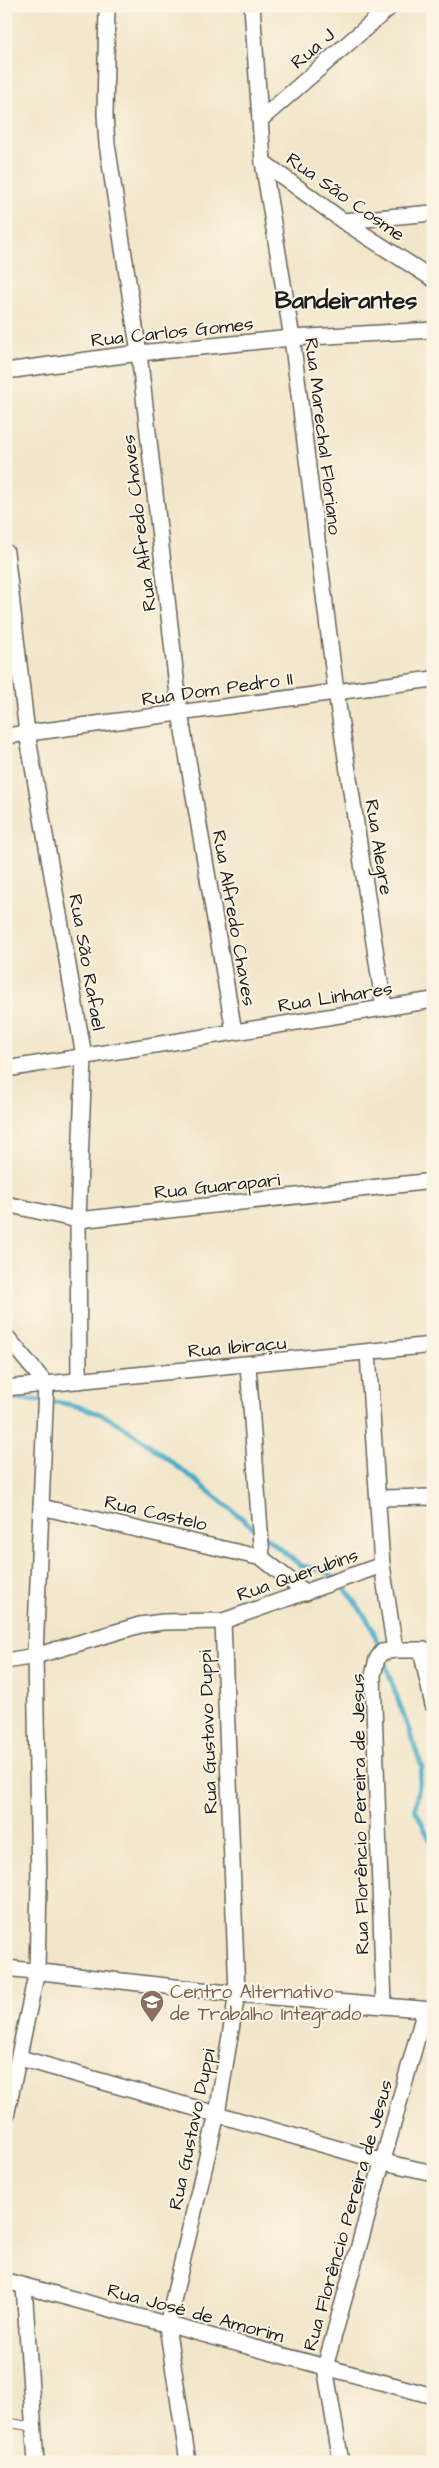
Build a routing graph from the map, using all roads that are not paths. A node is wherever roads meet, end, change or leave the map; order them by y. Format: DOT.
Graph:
graph roads {
  1 [pos="107,6"];
  2 [pos="252,6"];
  3 [pos="391,6"];
  4 [pos="260,120"];
  5 [pos="262,162"];
  6 [pos="433,213"];
  7 [pos="344,221"];
  8 [pos="433,279"];
  9 [pos="433,330"];
  10 [pos="292,338"];
  11 [pos="139,353"];
  12 [pos="6,371"];
  13 [pos="6,552"];
  14 [pos="433,679"];
  15 [pos="336,692"];
  16 [pos="180,713"];
  17 [pos="28,733"];
  18 [pos="6,736"];
  19 [pos="433,1000"];
  20 [pos="384,1008"];
  21 [pos="234,1032"];
  22 [pos="84,1056"];
  23 [pos="6,1069"];
  24 [pos="433,1181"];
  25 [pos="6,1204"];
  26 [pos="78,1220"];
  27 [pos="6,1336"];
  28 [pos="433,1345"];
  29 [pos="368,1354"];
  30 [pos="248,1365"];
  31 [pos="79,1381"];
  32 [pos="46,1384"];
  33 [pos="6,1388"];
  34 [pos="433,1497"];
  35 [pos="378,1498"];
  36 [pos="41,1507"];
  37 [pos="262,1558"];
  38 [pos="382,1565"];
  39 [pos="306,1593"];
  40 [pos="223,1621"];
  41 [pos="427,1650"];
  42 [pos="389,1651"];
  43 [pos="35,1656"];
  44 [pos="6,1661"];
  45 [pos="433,1705"];
  46 [pos="6,1968"];
  47 [pos="37,1972"];
  48 [pos="237,1994"];
  49 [pos="384,2006"];
  50 [pos="429,2010"];
  51 [pos="20,2058"];
  52 [pos="217,2114"];
  53 [pos="6,2116"];
  54 [pos="384,2162"];
  55 [pos="433,2173"];
  56 [pos="6,2281"];
  57 [pos="24,2286"];
  58 [pos="167,2326"];
  59 [pos="325,2367"];
  60 [pos="433,2396"];
  61 [pos="6,2422"];
  62 [pos="33,2427"];
  63 [pos="36,2462"];
  64 [pos="188,2462"];
  65 [pos="341,2462"];
  1 -- 11 [label="street, Rua Alfredo Chaves"];
  2 -- 4 [label="street, Rua Marechal Floriano"];
  3 -- 4 [label="street, Rua J"];
  4 -- 5 [label="street, Rua Marechal Floriano"];
  5 -- 7 [label="street, Rua São Cosme"];
  5 -- 10 [label="street, Rua Marechal Floriano"];
  6 -- 7 [label="street"];
  7 -- 8 [label="street, Rua São Cosme"];
  9 -- 10 [label="street, Rua Carlos Gomes"];
  10 -- 11 [label="street, Rua Carlos Gomes"];
  10 -- 15 [label="street, Rua Marechal Floriano"];
  11 -- 12 [label="street, Rua Carlos Gomes"];
  11 -- 16 [label="street, Rua Alfredo Chaves"];
  13 -- 17 [label="street, Rua São Rafael"];
  14 -- 15 [label="street, Rua Dom Pedro II"];
  15 -- 16 [label="street, Rua Dom Pedro II"];
  15 -- 20 [label="street, Rua Alegre"];
  16 -- 17 [label="street, Rua Dom Pedro II"];
  16 -- 21 [label="street, Rua Alfredo Chaves"];
  17 -- 18 [label="street, Rua Dom Pedro II"];
  17 -- 22 [label="street, Rua São Rafael"];
  19 -- 20 [label="street, Rua Linhares"];
  20 -- 21 [label="street, Rua Linhares"];
  21 -- 22 [label="street, Rua Linhares"];
  22 -- 23 [label="street, Rua Linhares"];
  22 -- 26 [label="street, Rua São Rafael"];
  24 -- 26 [label="street, Rua Guarapari"];
  25 -- 26 [label="street, Rua Guarapari"];
  26 -- 31 [label="street, Rua São Rafael"];
  27 -- 32 [label="street"];
  28 -- 29 [label="street, Rua Ibiraçu"];
  29 -- 30 [label="street, Rua Ibiraçu"];
  29 -- 35 [label="street, Rua Querubins"];
  30 -- 31 [label="street, Rua Ibiraçu"];
  30 -- 37 [label="street"];
  31 -- 32 [label="street, Rua Ibiraçu"];
  32 -- 33 [label="street, Rua Ibiraçu"];
  32 -- 36 [label="street"];
  34 -- 35 [label="street"];
  35 -- 38 [label="street, Rua Querubins"];
  36 -- 37 [label="street, Rua Castelo"];
  36 -- 43 [label="street"];
  37 -- 39 [label="street"];
  38 -- 39 [label="street, Rua Querubins"];
  38 -- 42 [label="street"];
  39 -- 40 [label="street, Rua Querubins"];
  40 -- 43 [label="street, Rua Querubins"];
  40 -- 48 [label="street, Rua Gustavo Duppi"];
  41 -- 42 [label="street"];
  41 -- 45 [label="street"];
  42 -- 49 [label="street, Rua Florêncio Pereira de Jesus"];
  43 -- 44 [label="street, Rua Querubins"];
  43 -- 47 [label="street"];
  46 -- 47 [label="street"];
  47 -- 48 [label="street"];
  47 -- 51 [label="street"];
  48 -- 49 [label="street"];
  48 -- 52 [label="street, Rua Gustavo Duppi"];
  49 -- 50 [label="street"];
  50 -- 54 [label="street, Rua Florêncio Pereira de Jesus"];
  51 -- 52 [label="street"];
  51 -- 53 [label="street"];
  52 -- 54 [label="street"];
  52 -- 58 [label="street, Rua Gustavo Duppi"];
  54 -- 55 [label="street"];
  54 -- 59 [label="street, Rua Florêncio Pereira de Jesus"];
  56 -- 57 [label="street, Rua José de Amorim"];
  57 -- 58 [label="street, Rua José de Amorim"];
  57 -- 62 [label="street"];
  58 -- 59 [label="street, Rua José de Amorim"];
  58 -- 64 [label="street, Rua Gustavo Duppi"];
  59 -- 60 [label="street, Rua José de Amorim"];
  59 -- 65 [label="street, Rua Florêncio Pereira de Jesus"];
  61 -- 62 [label="lane"];
  62 -- 63 [label="street"];
}
